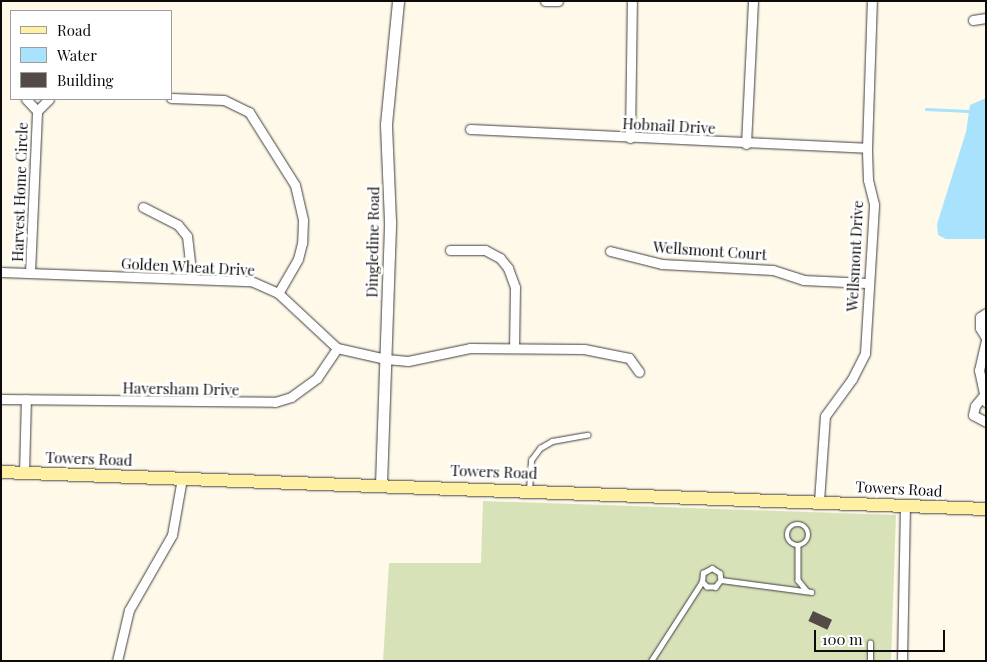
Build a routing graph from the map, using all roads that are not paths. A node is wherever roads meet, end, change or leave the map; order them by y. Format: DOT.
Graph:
graph roads {
  1 [pos="398,1"];
  2 [pos="545,1"];
  3 [pos="558,1"];
  4 [pos="632,1"];
  5 [pos="753,1"];
  6 [pos="872,1"];
  7 [pos="986,18"];
  8 [pos="973,20"];
  9 [pos="172,98"];
  10 [pos="27,100"];
  11 [pos="48,100"];
  12 [pos="37,111"];
  13 [pos="470,129"];
  14 [pos="630,138"];
  15 [pos="746,144"];
  16 [pos="867,148"];
  17 [pos="143,207"];
  18 [pos="450,250"];
  19 [pos="610,251"];
  20 [pos="1,272"];
  21 [pos="30,273"];
  22 [pos="192,279"];
  23 [pos="867,282"];
  24 [pos="278,293"];
  25 [pos="986,313"];
  26 [pos="986,339"];
  27 [pos="336,348"];
  28 [pos="514,348"];
  29 [pos="386,359"];
  30 [pos="639,372"];
  31 [pos="1,399"];
  32 [pos="26,399"];
  33 [pos="984,399"];
  34 [pos="986,422"];
  35 [pos="587,435"];
  36 [pos="1,472"];
  37 [pos="24,473"];
  38 [pos="182,478"];
  39 [pos="381,484"];
  40 [pos="529,490"];
  41 [pos="819,500"];
  42 [pos="905,506"];
  43 [pos="986,509"];
  44 [pos="798,546"];
  45 [pos="721,580"];
  46 [pos="702,582"];
  47 [pos="870,643"];
  48 [pos="117,661"];
  49 [pos="651,661"];
  50 [pos="870,661"];
  51 [pos="902,661"];
  1 -- 29 [label="street, Dingledine Road"];
  2 -- 3 [label="street"];
  4 -- 14 [label="street"];
  5 -- 15 [label="street"];
  6 -- 16 [label="street, Wellsmont Drive"];
  7 -- 8 [label="street"];
  9 -- 24 [label="street"];
  10 -- 12 [label="street, Harvest Home Circle"];
  11 -- 12 [label="street, Harvest Home Circle"];
  12 -- 21 [label="street, Harvest Home Circle"];
  13 -- 14 [label="street, Hobnail Drive"];
  14 -- 15 [label="street, Hobnail Drive"];
  15 -- 16 [label="street, Hobnail Drive"];
  16 -- 23 [label="street, Wellsmont Drive"];
  17 -- 22 [label="street"];
  18 -- 28 [label="street"];
  19 -- 23 [label="street, Wellsmont Court"];
  20 -- 21 [label="street, Golden Wheat Drive"];
  21 -- 22 [label="street, Golden Wheat Drive"];
  22 -- 24 [label="street, Golden Wheat Drive"];
  23 -- 41 [label="street, Wellsmont Drive"];
  24 -- 27 [label="street, Golden Wheat Drive"];
  25 -- 26 [label="street"];
  26 -- 33 [label="street"];
  27 -- 29 [label="street"];
  27 -- 32 [label="street, Haversham Drive"];
  28 -- 29 [label="street"];
  28 -- 30 [label="street"];
  29 -- 39 [label="street, Dingledine Road"];
  31 -- 32 [label="street, Haversham Drive"];
  32 -- 37 [label="street"];
  33 -- 34 [label="street"];
  35 -- 40 [label="lane"];
  36 -- 37 [label="main road, Towers Road"];
  37 -- 38 [label="main road, Towers Road"];
  38 -- 39 [label="main road, Towers Road"];
  38 -- 48 [label="street"];
  39 -- 40 [label="main road, Towers Road"];
  40 -- 41 [label="main road, Towers Road"];
  41 -- 42 [label="main road, Towers Road"];
  42 -- 43 [label="main road, Towers Road"];
  42 -- 51 [label="street"];
  44 -- 44 [label="lane"];
  44 -- 45 [label="lane"];
  45 -- 46 [label="lane"];
  45 -- 46 [label="lane"];
  46 -- 49 [label="lane"];
  47 -- 50 [label="lane"];
}
